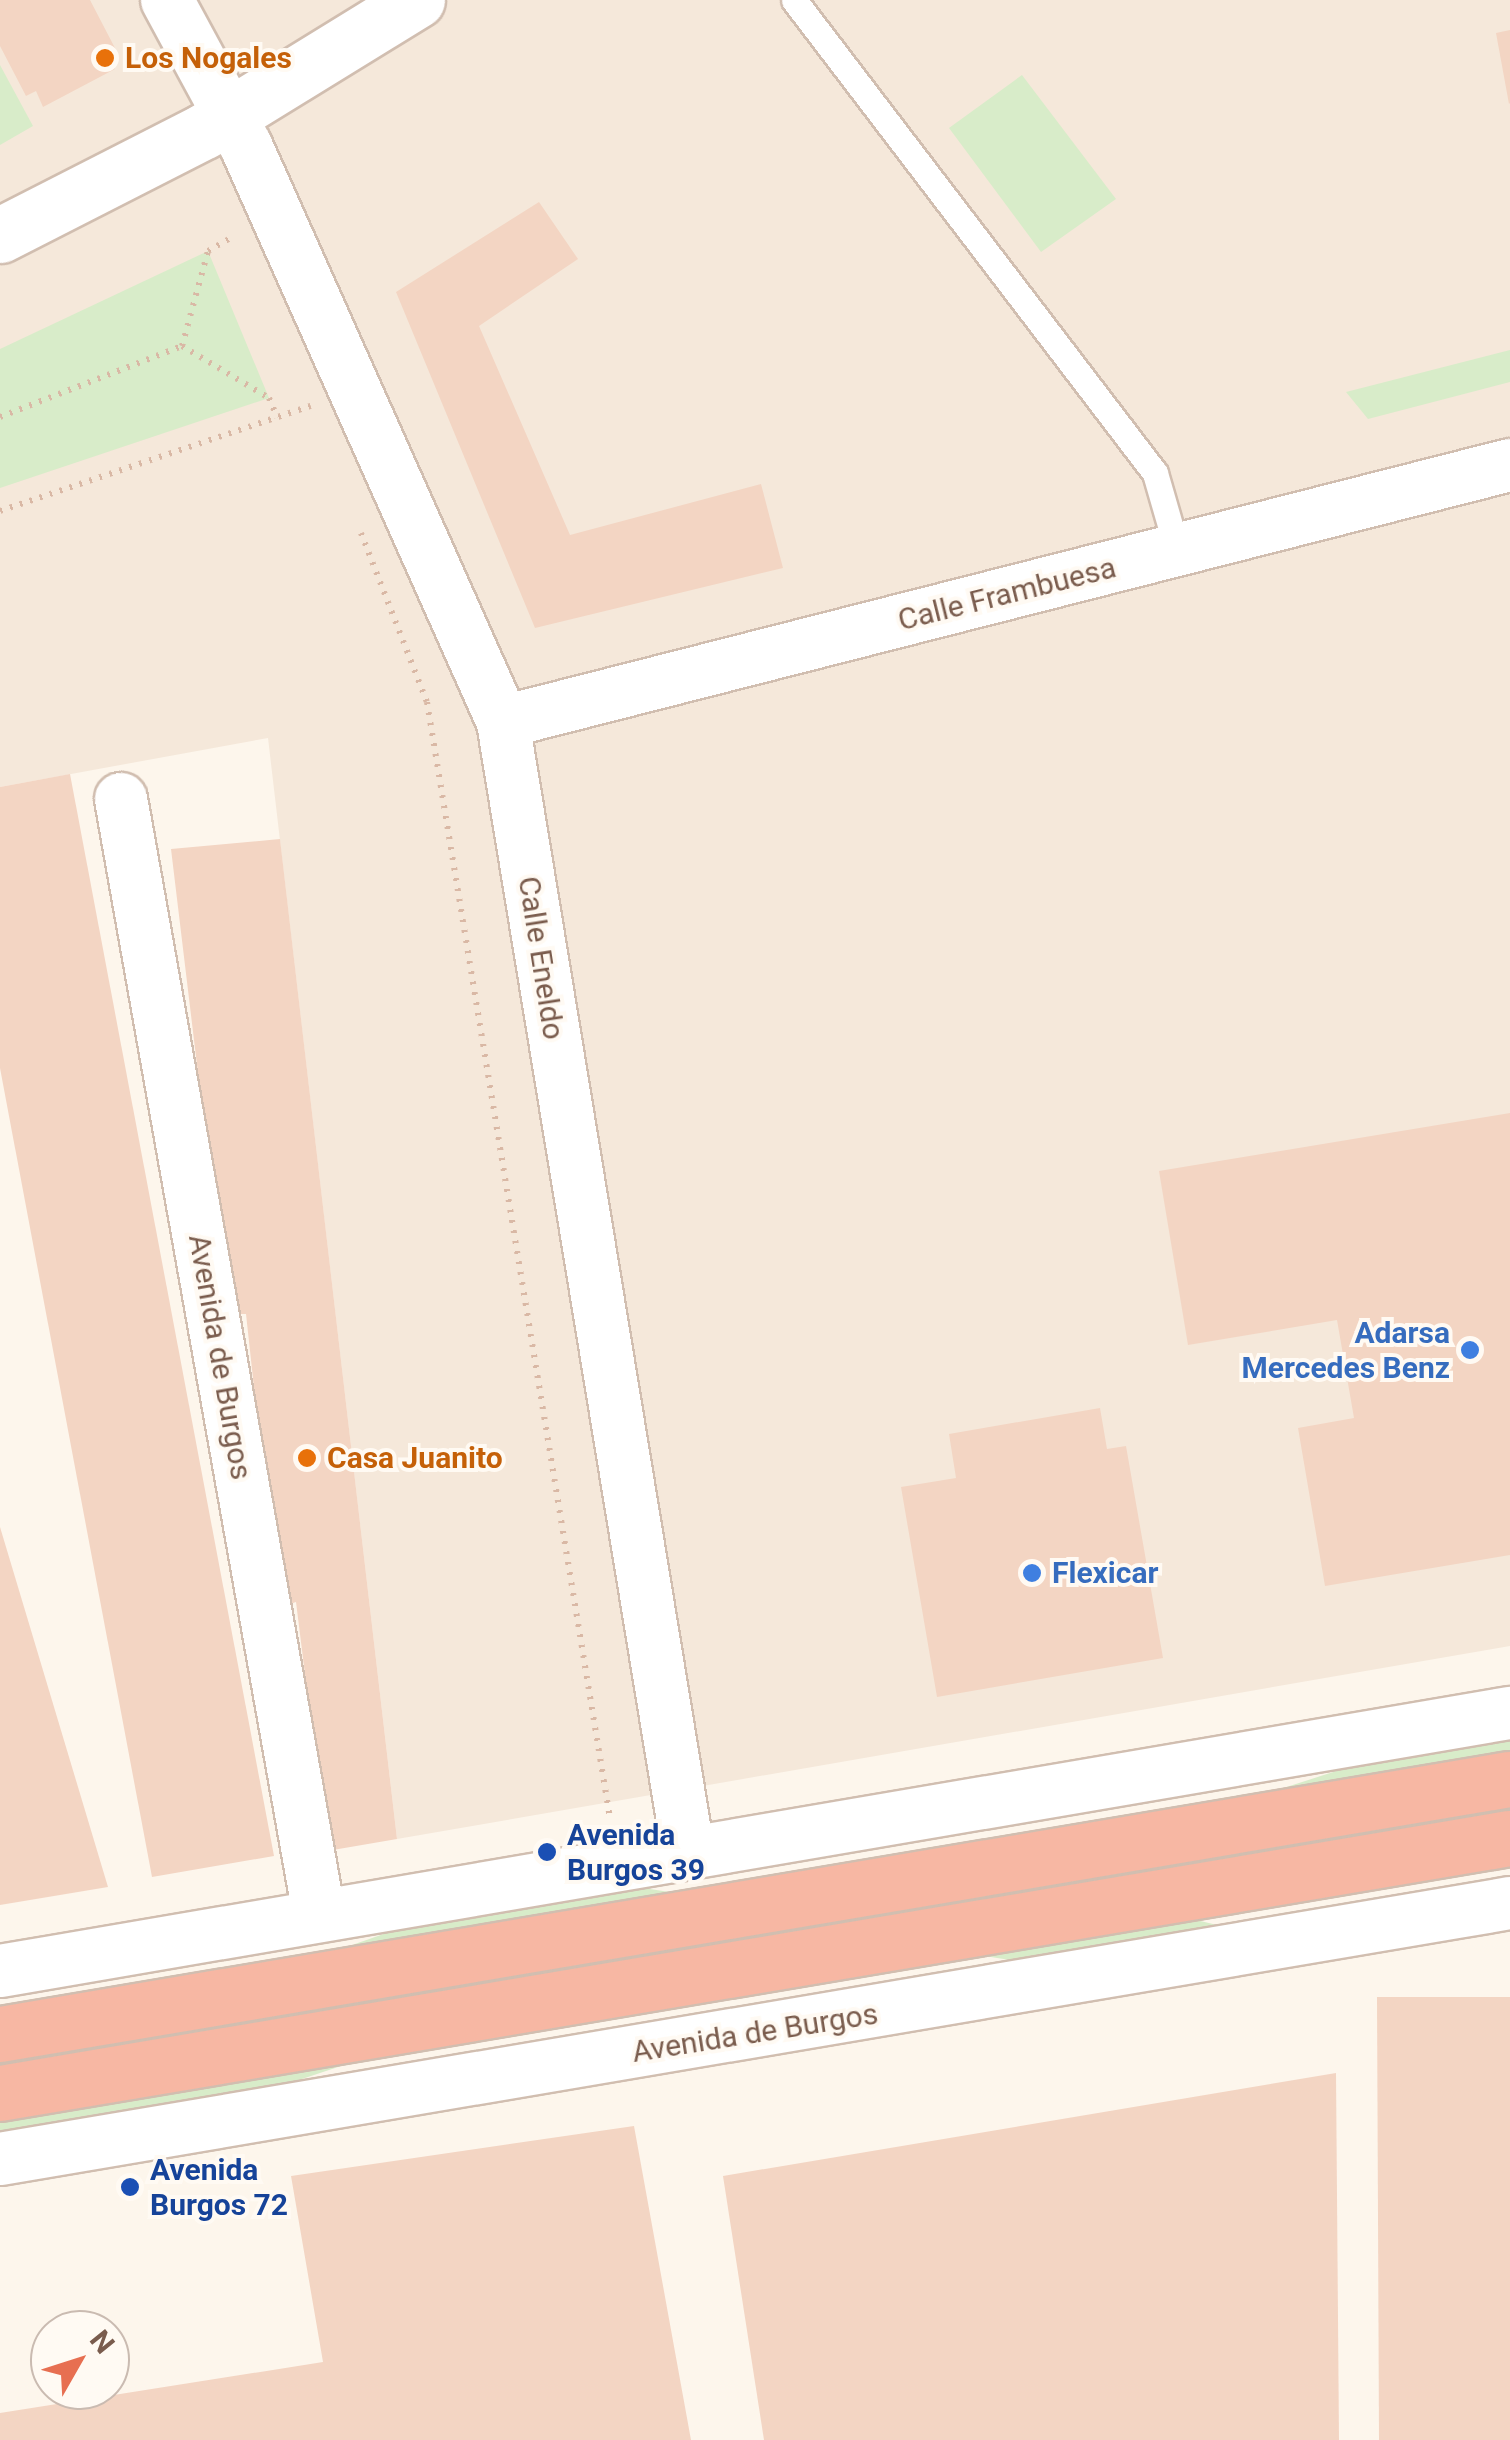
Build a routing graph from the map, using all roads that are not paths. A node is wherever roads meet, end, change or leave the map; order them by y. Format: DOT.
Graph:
graph roads {
  1 [pos="167,0"];
  2 [pos="417,0"];
  3 [pos="794,0"];
  4 [pos="229,117"];
  5 [pos="0,234"];
  6 [pos="1510,464"];
  7 [pos="1177,550"];
  8 [pos="503,722"];
  9 [pos="121,799"];
  10 [pos="1510,1713"];
  11 [pos="1278,1752"];
  12 [pos="1510,1779"];
  13 [pos="1510,1838"];
  14 [pos="688,1850"];
  15 [pos="618,1864"];
  16 [pos="1275,1879"];
  17 [pos="892,1884"];
  18 [pos="1510,1894"];
  19 [pos="1510,1903"];
  20 [pos="372,1905"];
  21 [pos="727,1912"];
  22 [pos="319,1914"];
  23 [pos="887,1947"];
  24 [pos="0,1971"];
  25 [pos="739,1972"];
  26 [pos="1022,1988"];
  27 [pos="131,2010"];
  28 [pos="0,2034"];
  29 [pos="0,2093"];
  30 [pos="344,2099"];
  31 [pos="0,2160"];
  1 -- 4 [label="street, Calle Eneldo"];
  2 -- 4 [label="street"];
  3 -- 7 [label="lane"];
  4 -- 5 [label="street"];
  4 -- 8 [label="street, Calle Eneldo"];
  6 -- 7 [label="street, Calle Frambuesa"];
  7 -- 8 [label="street, Calle Frambuesa"];
  8 -- 14 [label="street, Calle Eneldo"];
  9 -- 22 [label="street, Avenida de Burgos"];
  10 -- 11 [label="street"];
  11 -- 14 [label="street"];
  11 -- 17 [label="street"];
  12 -- 17 [label="highway"];
  13 -- 16 [label="highway, Avenida de Burgos"];
  14 -- 15 [label="street"];
  15 -- 20 [label="street"];
  15 -- 21 [label="street"];
  16 -- 18 [label="street"];
  16 -- 23 [label="highway, Avenida de Burgos"];
  17 -- 21 [label="highway"];
  17 -- 23 [label="street"];
  19 -- 26 [label="street, Avenida de Burgos"];
  20 -- 22 [label="street"];
  20 -- 27 [label="street"];
  21 -- 25 [label="street"];
  21 -- 27 [label="highway"];
  22 -- 24 [label="street"];
  23 -- 25 [label="highway, Avenida de Burgos"];
  23 -- 26 [label="street"];
  25 -- 29 [label="highway, Avenida de Burgos"];
  25 -- 30 [label="street"];
  26 -- 30 [label="street, Avenida de Burgos"];
  27 -- 28 [label="highway"];
  30 -- 31 [label="street, Avenida de Burgos"];
}
